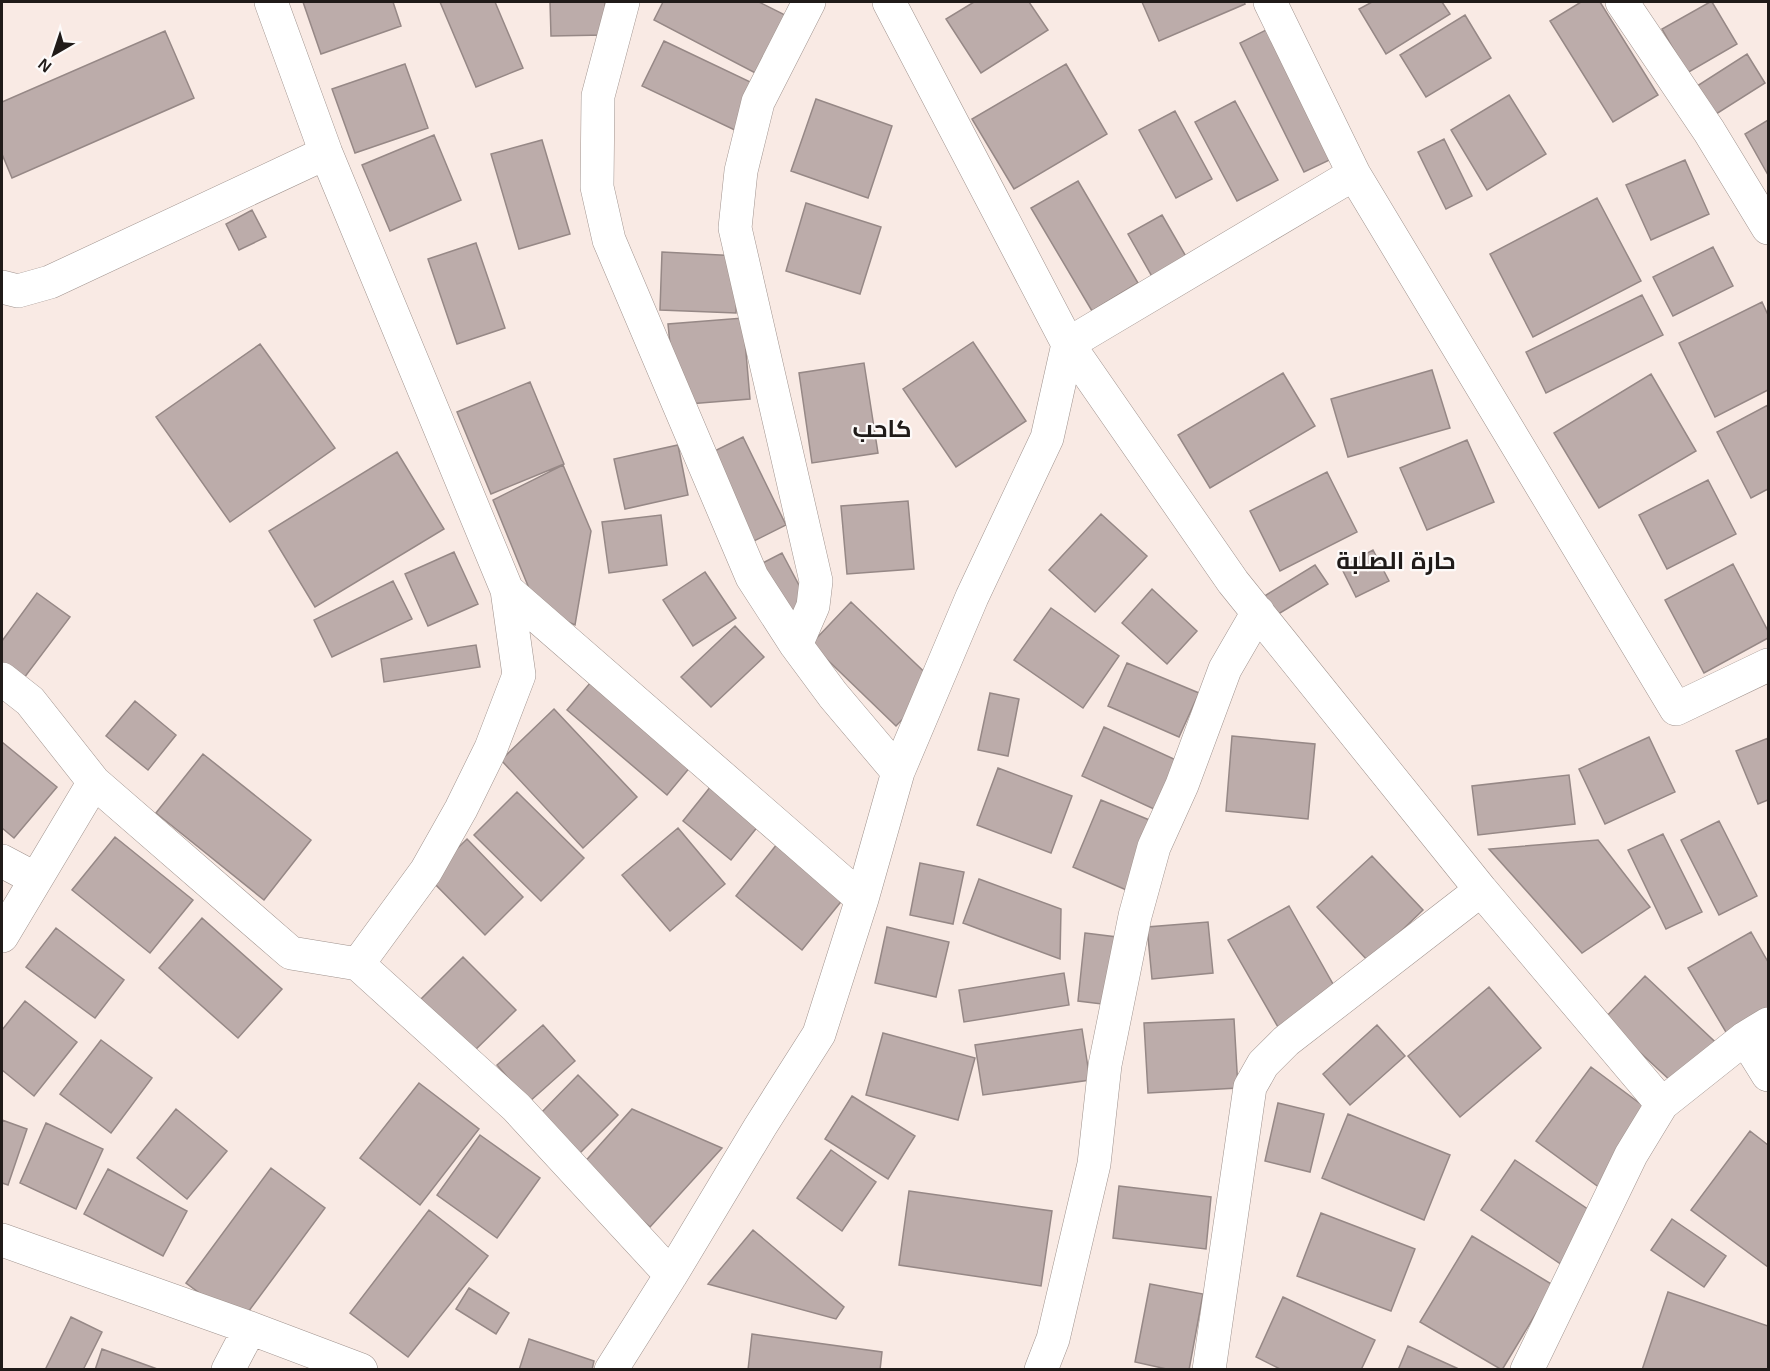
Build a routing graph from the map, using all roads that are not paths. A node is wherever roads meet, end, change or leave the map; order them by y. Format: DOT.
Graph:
graph roads {
  1 [pos="271,2"];
  2 [pos="623,2"];
  3 [pos="809,2"];
  4 [pos="889,2"];
  5 [pos="1270,2"];
  6 [pos="1622,2"];
  7 [pos="326,153"];
  8 [pos="1354,174"];
  9 [pos="1768,228"];
  10 [pos="2,288"];
  11 [pos="1068,344"];
  12 [pos="507,590"];
  13 [pos="1258,612"];
  14 [pos="796,645"];
  15 [pos="1768,665"];
  16 [pos="2,679"];
  17 [pos="898,772"];
  18 [pos="94,783"];
  19 [pos="2,861"];
  20 [pos="36,879"];
  21 [pos="1481,890"];
  22 [pos="862,899"];
  23 [pos="2,936"];
  24 [pos="358,964"];
  25 [pos="1756,1031"];
  26 [pos="1768,1075"];
  27 [pos="1662,1104"];
  28 [pos="2,1240"];
  29 [pos="671,1275"];
  30 [pos="250,1328"];
  31 [pos="228,1370"];
  32 [pos="361,1370"];
  33 [pos="611,1370"];
  34 [pos="1041,1370"];
  35 [pos="1209,1370"];
  36 [pos="1527,1370"];
  1 -- 7 [label="street"];
  2 -- 14 [label="street"];
  3 -- 14 [label="street"];
  4 -- 11 [label="street"];
  5 -- 8 [label="street"];
  6 -- 9 [label="street"];
  7 -- 10 [label="street"];
  7 -- 12 [label="street"];
  8 -- 11 [label="street"];
  8 -- 15 [label="street"];
  11 -- 13 [label="street"];
  11 -- 17 [label="street"];
  12 -- 22 [label="street"];
  12 -- 24 [label="street"];
  13 -- 21 [label="street"];
  13 -- 34 [label="street"];
  14 -- 17 [label="street"];
  16 -- 18 [label="street"];
  17 -- 22 [label="street"];
  18 -- 20 [label="street"];
  18 -- 24 [label="street"];
  19 -- 20 [label="street"];
  20 -- 23 [label="street"];
  21 -- 27 [label="street"];
  21 -- 35 [label="street"];
  22 -- 29 [label="street"];
  24 -- 29 [label="street"];
  25 -- 26 [label="street"];
  25 -- 27 [label="street"];
  27 -- 36 [label="street"];
  28 -- 30 [label="street"];
  29 -- 33 [label="street"];
  30 -- 31 [label="street"];
  30 -- 32 [label="street"];
}
